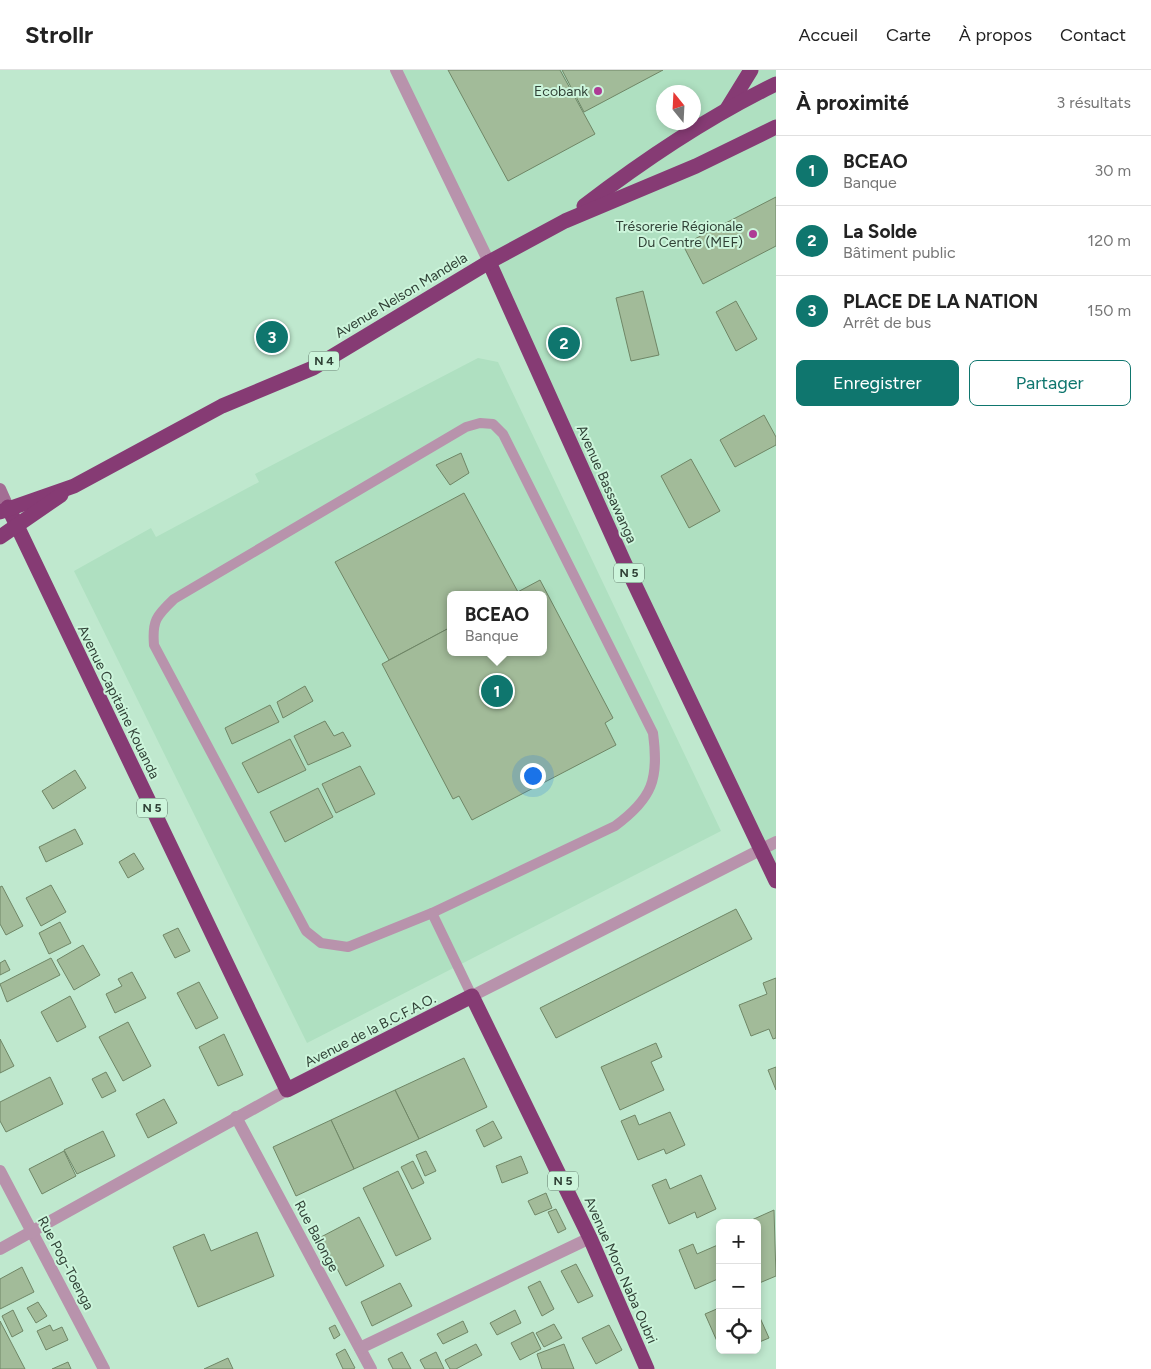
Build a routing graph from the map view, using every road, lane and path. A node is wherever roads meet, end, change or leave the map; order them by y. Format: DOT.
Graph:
graph roads {
  1 [pos="396,70"];
  2 [pos="751,70"];
  3 [pos="776,84"];
  4 [pos="726,111"];
  5 [pos="776,127"];
  6 [pos="565,221"];
  7 [pos="489,262"];
  8 [pos="74,486"];
  9 [pos="0,489"];
  10 [pos="4,510"];
  11 [pos="17,526"];
  12 [pos="0,537"];
  13 [pos="776,842"];
  14 [pos="761,850"];
  15 [pos="776,881"];
  16 [pos="432,912"];
  17 [pos="472,996"];
  18 [pos="287,1090"];
  19 [pos="236,1117"];
  20 [pos="0,1171"];
  21 [pos="32,1232"];
  22 [pos="590,1238"];
  23 [pos="0,1249"];
  24 [pos="360,1348"];
  25 [pos="104,1369"];
  26 [pos="370,1369"];
  27 [pos="647,1369"];
  1 -- 7 [label="street"];
  2 -- 4 [label="highway, N 4"];
  3 -- 4 [label="highway, Avenue Nelson Mandela"];
  4 -- 6 [label="highway, Avenue Nelson Mandela / N 4"];
  5 -- 6 [label="highway, Avenue Nelson Mandela / N 4"];
  6 -- 7 [label="highway, Avenue Nelson Mandela / N 4"];
  7 -- 8 [label="highway, Avenue Nelson Mandela / N 4"];
  7 -- 14 [label="highway, Avenue Bassawanga / N 5"];
  8 -- 10 [label="highway, Avenue Nelson Mandela / N 4"];
  8 -- 11 [label="highway, N 4"];
  9 -- 10 [label="street, Avenue Capitaine Kouanda"];
  10 -- 11 [label="highway, Avenue Capitaine Kouanda / N 5"];
  11 -- 12 [label="highway, N 4"];
  11 -- 18 [label="highway, Avenue Capitaine Kouanda / N 5"];
  13 -- 14 [label="street, Avenue de la B.C.F.A.O."];
  14 -- 15 [label="highway, Avenue Bassawanga / N 5"];
  14 -- 17 [label="street, Avenue de la B.C.F.A.O."];
  16 -- 16 [label="lane"];
  16 -- 17 [label="lane"];
  17 -- 18 [label="highway, Avenue de la B.C.F.A.O."];
  17 -- 22 [label="highway, Avenue Moro Naba Oubri / N 5"];
  18 -- 19 [label="street, Avenue de la B.C.F.A.O."];
  19 -- 21 [label="street, Avenue de la B.C.F.A.O."];
  19 -- 24 [label="street, Rue Balonge"];
  20 -- 21 [label="street, Rue Pog-Toenga"];
  21 -- 23 [label="street, Avenue de la B.C.F.A.O."];
  21 -- 25 [label="street, Rue Pog-Toenga"];
  22 -- 24 [label="street"];
  22 -- 27 [label="highway, Avenue Moro Naba Oubri / N 5"];
  24 -- 26 [label="street, Rue Balonge"];
}
